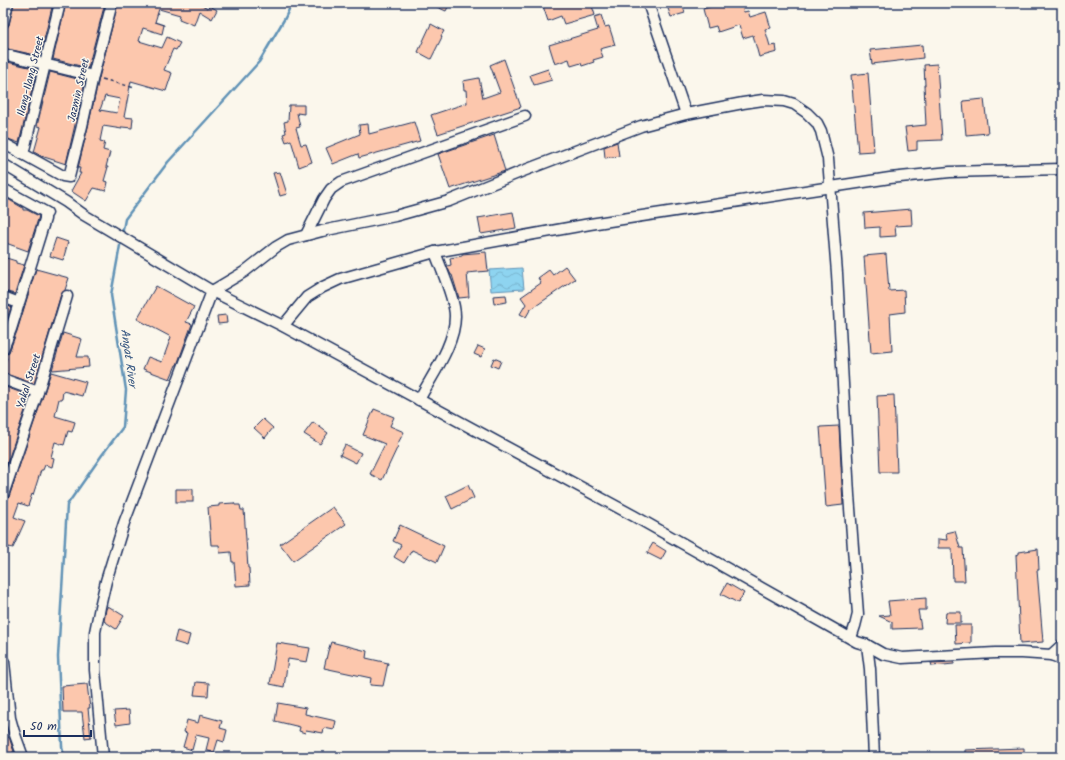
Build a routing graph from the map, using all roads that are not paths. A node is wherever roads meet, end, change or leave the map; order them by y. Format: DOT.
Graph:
graph roads {
  1 [pos="8,3"];
  2 [pos="60,3"];
  3 [pos="112,3"];
  4 [pos="648,3"];
  5 [pos="3,23"];
  6 [pos="3,54"];
  7 [pos="45,65"];
  8 [pos="93,76"];
  9 [pos="686,114"];
  10 [pos="525,116"];
  11 [pos="3,143"];
  12 [pos="23,154"];
  13 [pos="3,164"];
  14 [pos="1062,169"];
  15 [pos="831,187"];
  16 [pos="3,189"];
  17 [pos="306,235"];
  18 [pos="435,252"];
  19 [pos="212,291"];
  20 [pos="67,296"];
  21 [pos="3,297"];
  22 [pos="19,303"];
  23 [pos="283,326"];
  24 [pos="3,348"];
  25 [pos="3,380"];
  26 [pos="38,392"];
  27 [pos="419,400"];
  28 [pos="7,468"];
  29 [pos="3,495"];
  30 [pos="851,638"];
  31 [pos="867,645"];
  32 [pos="1062,645"];
  33 [pos="1051,655"];
  34 [pos="1062,660"];
  35 [pos="4,662"];
  36 [pos="7,719"];
  37 [pos="23,757"];
  38 [pos="103,757"];
  39 [pos="874,757"];
  1 -- 5 [label="street"];
  2 -- 7 [label="street, Ilang-Ilang Street"];
  3 -- 8 [label="street, Jazmin Street"];
  4 -- 9 [label="street"];
  6 -- 7 [label="street"];
  7 -- 8 [label="street"];
  7 -- 12 [label="street, Ilang-Ilang Street"];
  8 -- 12 [label="street, Jazmin Street"];
  9 -- 15 [label="street"];
  9 -- 17 [label="street"];
  10 -- 17 [label="street"];
  11 -- 12 [label="street"];
  13 -- 19 [label="street"];
  14 -- 15 [label="street"];
  15 -- 18 [label="street"];
  15 -- 30 [label="street"];
  16 -- 22 [label="street"];
  17 -- 19 [label="street"];
  18 -- 23 [label="street"];
  18 -- 27 [label="street"];
  19 -- 23 [label="street"];
  19 -- 38 [label="street"];
  20 -- 26 [label="street, Yakal Street"];
  21 -- 22 [label="street"];
  22 -- 24 [label="street"];
  23 -- 27 [label="street"];
  25 -- 26 [label="street"];
  26 -- 28 [label="street, Yakal Street"];
  27 -- 30 [label="street"];
  28 -- 29 [label="street, Yakal Street"];
  30 -- 31 [label="street"];
  31 -- 33 [label="street"];
  31 -- 39 [label="street"];
  32 -- 33 [label="street"];
  33 -- 34 [label="street"];
  35 -- 36 [label="street"];
  36 -- 37 [label="street"];
}
